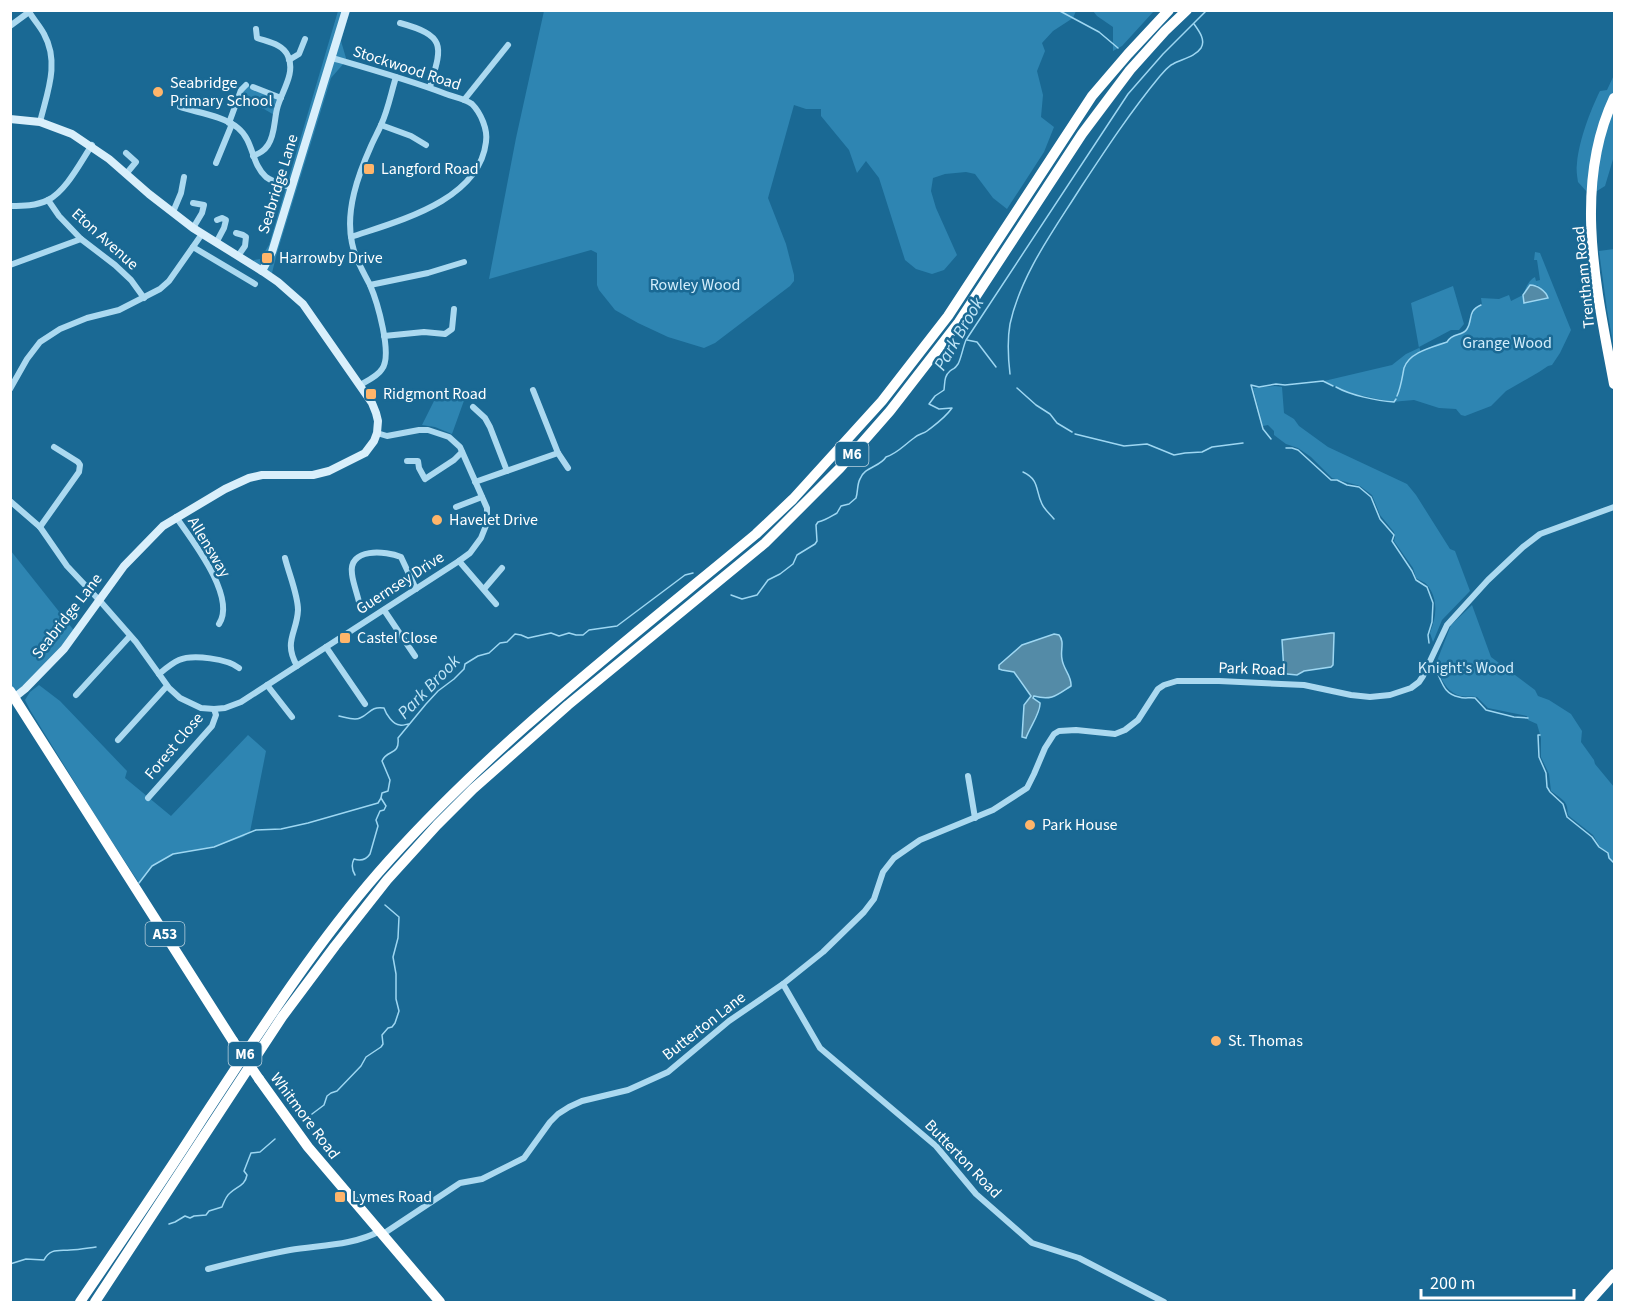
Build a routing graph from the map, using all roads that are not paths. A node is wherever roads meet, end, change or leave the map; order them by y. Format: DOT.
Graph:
graph roads {
  1 [pos="346,10"];
  2 [pos="1169,10"];
  3 [pos="1187,10"];
  4 [pos="29,11"];
  5 [pos="400,23"];
  6 [pos="10,26"];
  7 [pos="256,29"];
  8 [pos="305,39"];
  9 [pos="508,45"];
  10 [pos="332,58"];
  11 [pos="289,60"];
  12 [pos="396,77"];
  13 [pos="246,85"];
  14 [pos="253,87"];
  15 [pos="430,87"];
  16 [pos="281,98"];
  17 [pos="1614,98"];
  18 [pos="464,100"];
  19 [pos="180,106"];
  20 [pos="10,119"];
  21 [pos="40,122"];
  22 [pos="230,123"];
  23 [pos="381,125"];
  24 [pos="426,145"];
  25 [pos="92,146"];
  26 [pos="126,153"];
  27 [pos="254,156"];
  28 [pos="216,163"];
  29 [pos="126,174"];
  30 [pos="184,177"];
  31 [pos="292,188"];
  32 [pos="48,200"];
  33 [pos="193,203"];
  34 [pos="10,206"];
  35 [pos="173,212"];
  36 [pos="217,220"];
  37 [pos="194,228"];
  38 [pos="236,233"];
  39 [pos="202,234"];
  40 [pos="351,237"];
  41 [pos="81,239"];
  42 [pos="216,243"];
  43 [pos="193,247"];
  44 [pos="238,256"];
  45 [pos="464,262"];
  46 [pos="10,265"];
  47 [pos="262,271"];
  48 [pos="255,284"];
  49 [pos="370,285"];
  50 [pos="144,298"];
  51 [pos="454,309"];
  52 [pos="384,336"];
  53 [pos="10,371"];
  54 [pos="18,373"];
  55 [pos="1614,384"];
  56 [pos="360,385"];
  57 [pos="10,388"];
  58 [pos="533,390"];
  59 [pos="473,407"];
  60 [pos="377,433"];
  61 [pos="54,447"];
  62 [pos="462,452"];
  63 [pos="558,453"];
  64 [pos="407,461"];
  65 [pos="568,468"];
  66 [pos="507,471"];
  67 [pos="475,482"];
  68 [pos="482,497"];
  69 [pos="10,501"];
  70 [pos="456,507"];
  71 [pos="1614,507"];
  72 [pos="176,518"];
  73 [pos="40,527"];
  74 [pos="285,558"];
  75 [pos="459,561"];
  76 [pos="502,567"];
  77 [pos="416,589"];
  78 [pos="484,589"];
  79 [pos="100,601"];
  80 [pos="359,602"];
  81 [pos="496,604"];
  82 [pos="384,610"];
  83 [pos="219,624"];
  84 [pos="130,636"];
  85 [pos="326,647"];
  86 [pos="415,656"];
  87 [pos="297,666"];
  88 [pos="239,668"];
  89 [pos="159,674"];
  90 [pos="267,685"];
  91 [pos="168,686"];
  92 [pos="13,694"];
  93 [pos="76,696"];
  94 [pos="365,704"];
  95 [pos="214,709"];
  96 [pos="292,717"];
  97 [pos="118,740"];
  98 [pos="968,776"];
  99 [pos="148,798"];
  100 [pos="975,818"];
  101 [pos="887,867"];
  102 [pos="783,984"];
  103 [pos="382,1233"];
  104 [pos="208,1269"];
  105 [pos="1614,1274"];
  106 [pos="80,1302"];
  107 [pos="95,1302"];
  108 [pos="440,1302"];
  109 [pos="1164,1302"];
  110 [pos="1589,1302"];
  1 -- 10 [label="street, Seabridge Lane"];
  2 -- 106 [label="highway, M6"];
  3 -- 107 [label="highway, M6"];
  4 -- 6 [label="street"];
  4 -- 21 [label="street"];
  5 -- 15 [label="street"];
  7 -- 11 [label="street"];
  8 -- 11 [label="street"];
  9 -- 18 [label="street"];
  10 -- 12 [label="street, Stockwood Road"];
  10 -- 31 [label="street, Seabridge Lane"];
  11 -- 16 [label="street"];
  12 -- 15 [label="street, Stockwood Road"];
  12 -- 23 [label="street"];
  13 -- 22 [label="street"];
  14 -- 16 [label="street"];
  15 -- 18 [label="street, Stockwood Road"];
  16 -- 27 [label="street"];
  17 -- 55 [label="highway, Trentham Road"];
  18 -- 40 [label="street, Stockwood Road"];
  19 -- 22 [label="street"];
  20 -- 21 [label="street"];
  21 -- 25 [label="street"];
  22 -- 27 [label="street"];
  22 -- 28 [label="street"];
  23 -- 24 [label="street"];
  23 -- 40 [label="street"];
  25 -- 29 [label="street"];
  25 -- 32 [label="street"];
  26 -- 29 [label="street"];
  27 -- 31 [label="street"];
  29 -- 35 [label="street"];
  30 -- 35 [label="street"];
  31 -- 47 [label="street, Seabridge Lane"];
  32 -- 34 [label="street"];
  32 -- 41 [label="street, Eton Avenue"];
  33 -- 37 [label="street"];
  35 -- 37 [label="street"];
  36 -- 42 [label="street"];
  37 -- 39 [label="street"];
  38 -- 44 [label="street"];
  39 -- 42 [label="street"];
  39 -- 43 [label="street"];
  40 -- 49 [label="street"];
  41 -- 46 [label="street"];
  41 -- 50 [label="street, Eton Avenue"];
  42 -- 44 [label="street"];
  43 -- 48 [label="street"];
  43 -- 50 [label="street"];
  44 -- 47 [label="street"];
  45 -- 49 [label="street"];
  47 -- 56 [label="street"];
  49 -- 52 [label="street"];
  50 -- 54 [label="street"];
  51 -- 52 [label="street"];
  52 -- 56 [label="street"];
  53 -- 54 [label="street"];
  54 -- 57 [label="street"];
  56 -- 60 [label="street"];
  58 -- 63 [label="street"];
  59 -- 66 [label="street"];
  60 -- 62 [label="street, Guernsey Drive"];
  60 -- 72 [label="street, Seabridge Lane"];
  61 -- 73 [label="street"];
  62 -- 64 [label="street"];
  62 -- 67 [label="street, Guernsey Drive"];
  63 -- 65 [label="street"];
  63 -- 66 [label="street"];
  66 -- 67 [label="street"];
  67 -- 68 [label="street, Guernsey Drive"];
  68 -- 70 [label="street"];
  68 -- 75 [label="street, Guernsey Drive"];
  69 -- 73 [label="street"];
  71 -- 100 [label="street, Park Road"];
  72 -- 79 [label="street, Seabridge Lane"];
  72 -- 83 [label="street, Allensway"];
  73 -- 79 [label="street"];
  74 -- 87 [label="street"];
  75 -- 77 [label="street, Guernsey Drive"];
  75 -- 78 [label="street"];
  76 -- 78 [label="street"];
  77 -- 80 [label="street"];
  77 -- 82 [label="street, Guernsey Drive"];
  78 -- 81 [label="street"];
  79 -- 84 [label="street"];
  79 -- 92 [label="street, Seabridge Lane"];
  82 -- 85 [label="street, Guernsey Drive"];
  82 -- 86 [label="street"];
  84 -- 89 [label="street"];
  84 -- 93 [label="street"];
  85 -- 87 [label="street, Guernsey Drive"];
  85 -- 94 [label="street"];
  87 -- 90 [label="street, Guernsey Drive"];
  88 -- 89 [label="street"];
  89 -- 91 [label="street"];
  90 -- 95 [label="street, Guernsey Drive"];
  90 -- 96 [label="street"];
  91 -- 95 [label="street"];
  91 -- 97 [label="street"];
  92 -- 103 [label="highway, Whitmore Road / A53, bridge"];
  95 -- 99 [label="street, Forest Close"];
  98 -- 100 [label="street"];
  100 -- 101 [label="street, Park Road"];
  101 -- 102 [label="street, Butterton Lane"];
  102 -- 103 [label="street, Butterton Lane"];
  102 -- 109 [label="street, Butterton Road"];
  103 -- 104 [label="street"];
  103 -- 108 [label="highway, Whitmore Road / A53"];
  105 -- 110 [label="highway"];
}
